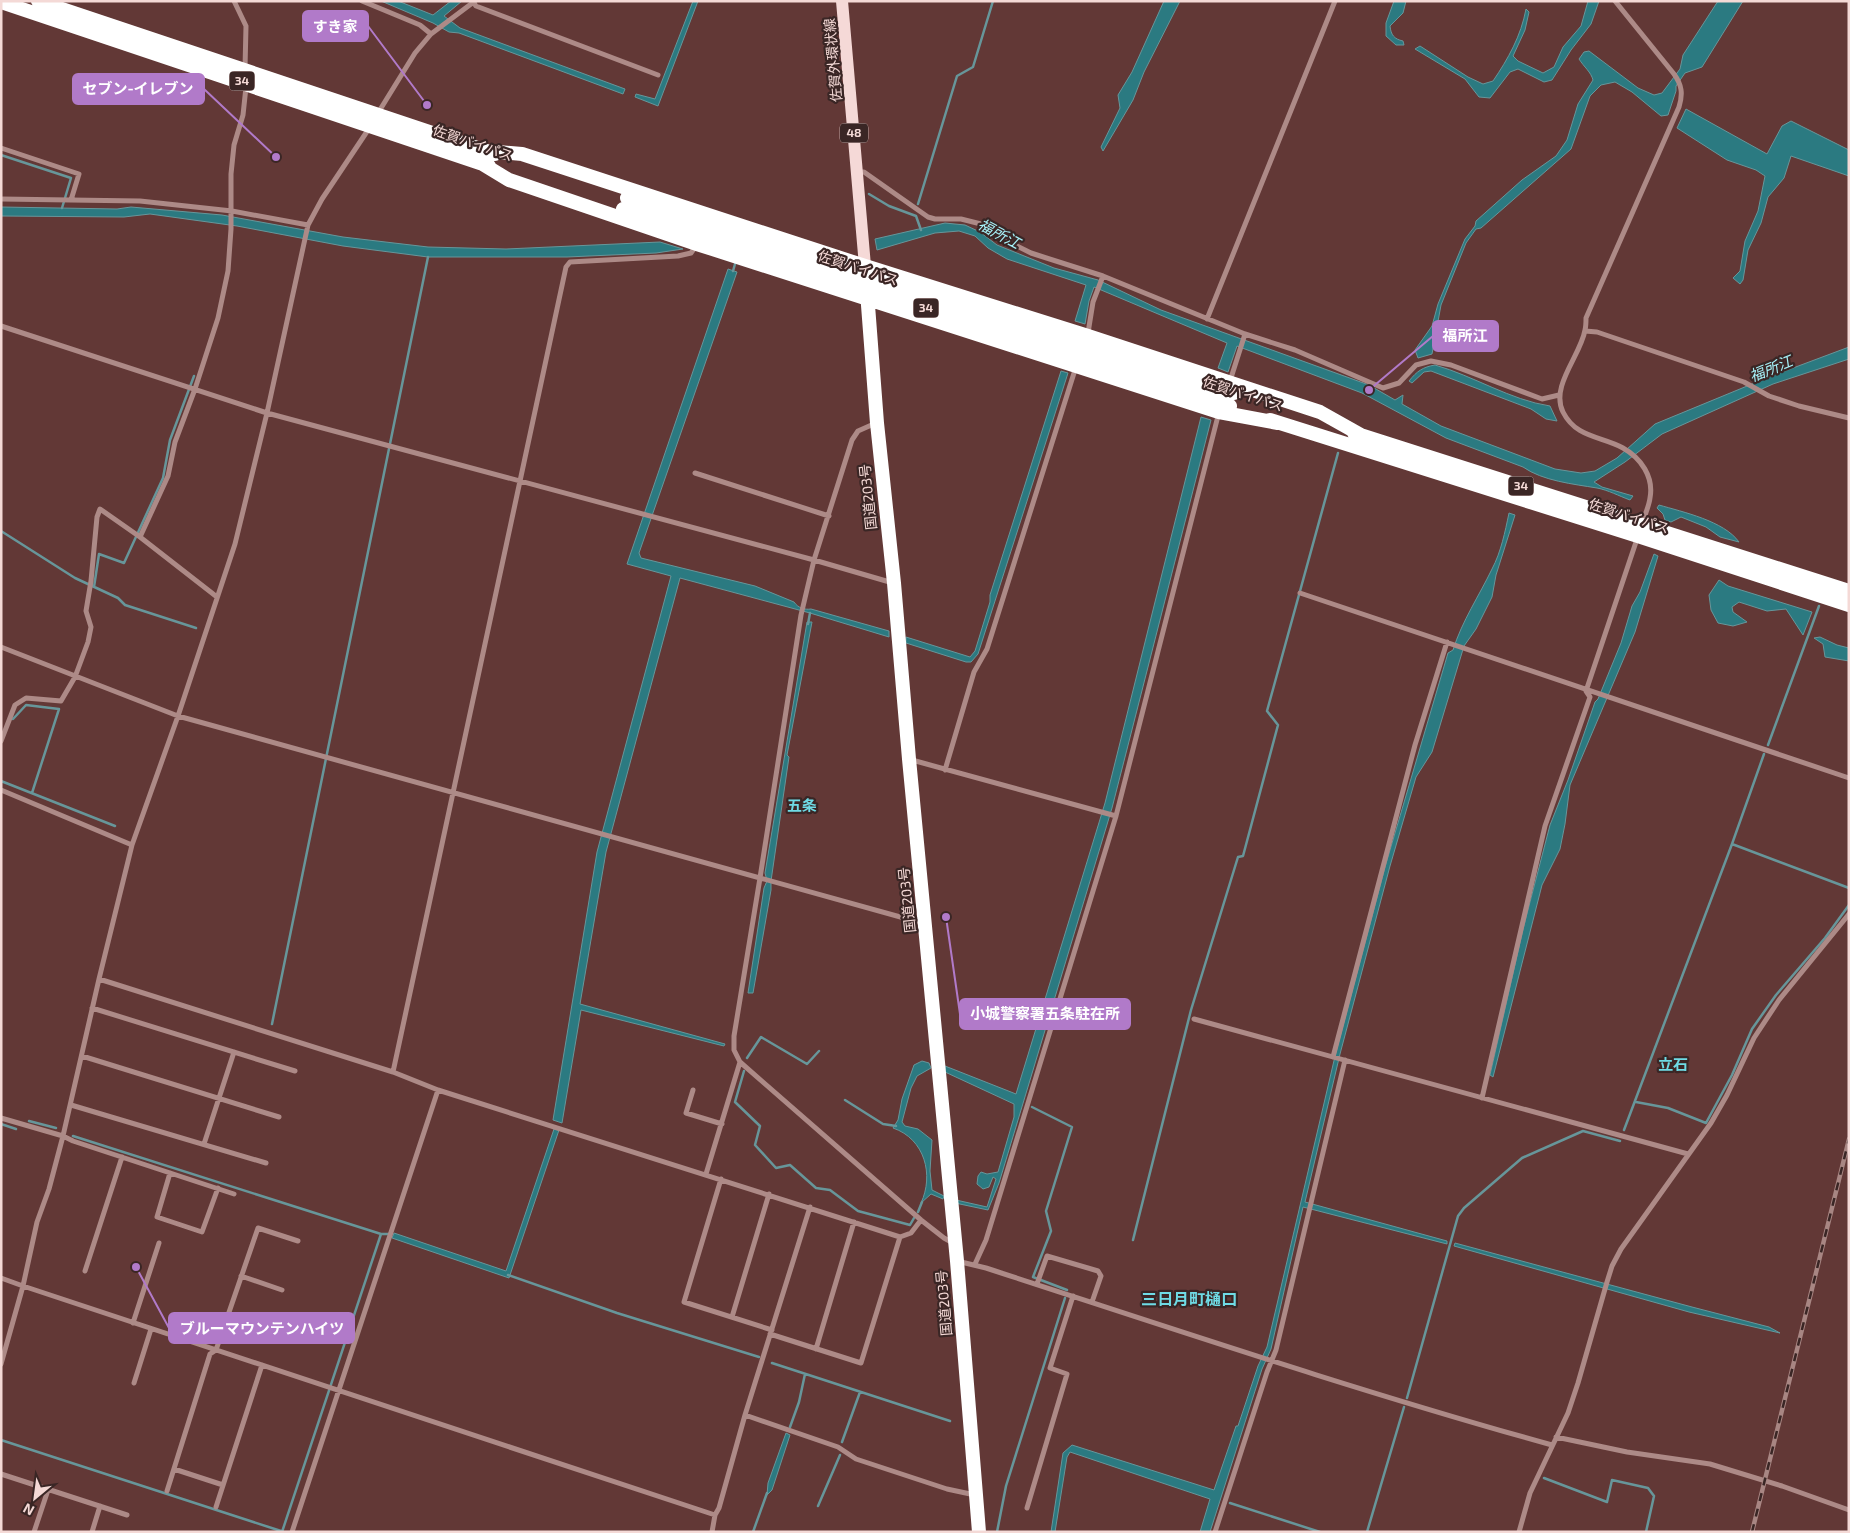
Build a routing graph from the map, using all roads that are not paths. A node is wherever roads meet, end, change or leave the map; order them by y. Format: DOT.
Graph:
graph roads {
  1 [pos="38,1"];
  2 [pos="234,1"];
  3 [pos="362,1"];
  4 [pos="842,1"];
  5 [pos="1335,1"];
  6 [pos="1615,1"];
  7 [pos="1,2"];
  8 [pos="474,2"];
  9 [pos="431,34"];
  10 [pos="658,74"];
  11 [pos="245,76"];
  12 [pos="374,120"];
  13 [pos="1,148"];
  14 [pos="484,157"];
  15 [pos="858,172"];
  16 [pos="1,199"];
  17 [pos="71,200"];
  18 [pos="232,211"];
  19 [pos="308,225"];
  20 [pos="697,244"];
  21 [pos="865,266"];
  22 [pos="1104,276"];
  23 [pos="868,299"];
  24 [pos="1207,319"];
  25 [pos="1,326"];
  26 [pos="1586,331"];
  27 [pos="1245,334"];
  28 [pos="1088,336"];
  29 [pos="1078,366"];
  30 [pos="195,389"];
  31 [pos="1559,395"];
  32 [pos="1228,398"];
  33 [pos="268,413"];
  34 [pos="1849,418"];
  35 [pos="877,423"];
  36 [pos="695,473"];
  37 [pos="521,482"];
  38 [pos="829,516"];
  39 [pos="1640,530"];
  40 [pos="140,537"];
  41 [pos="814,560"];
  42 [pos="894,583"];
  43 [pos="1806,584"];
  44 [pos="1849,592"];
  45 [pos="1300,593"];
  46 [pos="217,597"];
  47 [pos="1849,605"];
  48 [pos="1450,643"];
  49 [pos="1,647"];
  50 [pos="75,677"];
  51 [pos="1586,690"];
  52 [pos="178,716"];
  53 [pos="1,741"];
  54 [pos="909,759"];
  55 [pos="945,770"];
  56 [pos="1849,778"];
  57 [pos="1,790"];
  58 [pos="454,793"];
  59 [pos="1116,816"];
  60 [pos="132,845"];
  61 [pos="760,878"];
  62 [pos="1849,914"];
  63 [pos="925,923"];
  64 [pos="99,979"];
  65 [pos="92,1008"];
  66 [pos="1194,1019"];
  67 [pos="234,1052"];
  68 [pos="82,1056"];
  69 [pos="1333,1057"];
  70 [pos="1345,1060"];
  71 [pos="740,1062"];
  72 [pos="294,1071"];
  73 [pos="393,1072"];
  74 [pos="438,1090"];
  75 [pos="693,1090"];
  76 [pos="1482,1098"];
  77 [pos="219,1099"];
  78 [pos="70,1104"];
  79 [pos="279,1117"];
  80 [pos="1,1118"];
  81 [pos="722,1124"];
  82 [pos="63,1136"];
  83 [pos="204,1144"];
  84 [pos="1688,1154"];
  85 [pos="122,1157"];
  86 [pos="266,1163"];
  87 [pos="170,1173"];
  88 [pos="706,1174"];
  89 [pos="721,1179"];
  90 [pos="218,1188"];
  91 [pos="234,1194"];
  92 [pos="769,1194"];
  93 [pos="810,1207"];
  94 [pos="921,1220"];
  95 [pos="854,1222"];
  96 [pos="900,1237"];
  97 [pos="298,1241"];
  98 [pos="954,1243"];
  99 [pos="159,1244"];
  100 [pos="957,1261"];
  101 [pos="975,1264"];
  102 [pos="85,1271"];
  103 [pos="241,1276"];
  104 [pos="1,1278"];
  105 [pos="1036,1284"];
  106 [pos="23,1286"];
  107 [pos="282,1290"];
  108 [pos="1073,1296"];
  109 [pos="1092,1302"];
  110 [pos="732,1317"];
  111 [pos="133,1323"];
  112 [pos="225,1324"];
  113 [pos="151,1329"];
  114 [pos="771,1332"];
  115 [pos="265,1337"];
  116 [pos="816,1348"];
  117 [pos="216,1350"];
  118 [pos="1272,1361"];
  119 [pos="2,1362"];
  120 [pos="262,1365"];
  121 [pos="134,1383"];
  122 [pos="338,1390"];
  123 [pos="745,1415"];
  124 [pos="1556,1437"];
  125 [pos="1552,1445"];
  126 [pos="174,1469"];
  127 [pos="1,1474"];
  128 [pos="223,1485"];
  129 [pos="48,1490"];
  130 [pos="167,1491"];
  131 [pos="976,1495"];
  132 [pos="100,1506"];
  133 [pos="216,1507"];
  134 [pos="1027,1508"];
  135 [pos="1849,1510"];
  136 [pos="127,1515"];
  137 [pos="715,1515"];
  138 [pos="34,1532"];
  139 [pos="92,1532"];
  140 [pos="292,1532"];
  141 [pos="712,1532"];
  142 [pos="979,1532"];
  143 [pos="1215,1532"];
  144 [pos="1519,1532"];
  1 -- 11 [label="highway, 佐賀バイパス / 34"];
  2 -- 11 [label="street"];
  3 -- 9 [label="street"];
  4 -- 15 [label="main road, 佐賀外環状線 / 48"];
  5 -- 24 [label="street"];
  6 -- 26 [label="street"];
  7 -- 11 [label="highway, 佐賀バイパス / 34"];
  8 -- 9 [label="street"];
  8 -- 10 [label="street"];
  9 -- 12 [label="street"];
  11 -- 12 [label="highway, 佐賀バイパス / 34"];
  11 -- 18 [label="street"];
  12 -- 14 [label="highway, 佐賀バイパス / 34"];
  12 -- 19 [label="street"];
  13 -- 17 [label="street"];
  14 -- 20 [label="highway, 34"];
  14 -- 21 [label="highway, 34"];
  14 -- 32 [label="highway, 佐賀バイパス / 34, bridge"];
  15 -- 21 [label="main road, 佐賀外環状線 / 48"];
  15 -- 22 [label="street"];
  16 -- 17 [label="street"];
  17 -- 18 [label="street"];
  18 -- 19 [label="street"];
  18 -- 30 [label="street"];
  19 -- 33 [label="street"];
  20 -- 23 [label="highway, 34"];
  20 -- 37 [label="street"];
  21 -- 23 [label="highway, 国道203号"];
  21 -- 28 [label="highway"];
  22 -- 24 [label="street"];
  22 -- 28 [label="street"];
  23 -- 29 [label="highway"];
  23 -- 35 [label="highway, 国道203号"];
  24 -- 27 [label="street"];
  25 -- 30 [label="street"];
  26 -- 31 [label="street"];
  26 -- 34 [label="street"];
  27 -- 31 [label="street"];
  27 -- 32 [label="street"];
  28 -- 32 [label="highway"];
  29 -- 32 [label="highway"];
  29 -- 55 [label="street"];
  30 -- 33 [label="street"];
  30 -- 40 [label="street"];
  31 -- 39 [label="street"];
  32 -- 39 [label="highway, 佐賀バイパス / 34"];
  32 -- 39 [label="highway, 佐賀バイパス / 34"];
  32 -- 59 [label="street"];
  33 -- 37 [label="street"];
  33 -- 46 [label="street"];
  35 -- 38 [label="street"];
  35 -- 42 [label="highway, 国道203号"];
  36 -- 38 [label="street"];
  37 -- 41 [label="street"];
  37 -- 58 [label="street"];
  38 -- 41 [label="street"];
  39 -- 43 [label="highway, 佐賀バイパス / 34"];
  39 -- 51 [label="street"];
  40 -- 46 [label="street"];
  40 -- 50 [label="street"];
  41 -- 42 [label="street"];
  41 -- 61 [label="street"];
  42 -- 54 [label="highway, 国道203号"];
  43 -- 44 [label="highway, 佐賀バイパス / 34"];
  43 -- 47 [label="highway, 佐賀バイパス / 34"];
  45 -- 48 [label="street"];
  46 -- 52 [label="street"];
  48 -- 51 [label="street"];
  48 -- 69 [label="street"];
  49 -- 50 [label="street"];
  50 -- 52 [label="street"];
  50 -- 53 [label="street"];
  51 -- 56 [label="street"];
  51 -- 76 [label="street"];
  52 -- 58 [label="street"];
  52 -- 60 [label="street"];
  54 -- 55 [label="street"];
  54 -- 63 [label="highway, 国道203号"];
  55 -- 59 [label="street"];
  57 -- 60 [label="street"];
  58 -- 61 [label="street"];
  58 -- 73 [label="street"];
  59 -- 101 [label="street"];
  60 -- 64 [label="street"];
  61 -- 63 [label="street"];
  61 -- 71 [label="street"];
  62 -- 84 [label="street"];
  63 -- 98 [label="highway, 国道203号"];
  64 -- 65 [label="street"];
  64 -- 73 [label="street"];
  65 -- 67 [label="street"];
  65 -- 68 [label="street"];
  66 -- 69 [label="street"];
  67 -- 72 [label="street"];
  67 -- 77 [label="street"];
  68 -- 77 [label="street"];
  68 -- 78 [label="street"];
  69 -- 70 [label="street"];
  70 -- 76 [label="street"];
  70 -- 118 [label="street"];
  71 -- 81 [label="street"];
  71 -- 94 [label="street"];
  73 -- 74 [label="street"];
  74 -- 88 [label="street"];
  74 -- 122 [label="street"];
  75 -- 81 [label="street"];
  76 -- 84 [label="street"];
  77 -- 79 [label="street"];
  77 -- 83 [label="street"];
  78 -- 82 [label="street"];
  78 -- 83 [label="street"];
  80 -- 82 [label="street"];
  81 -- 88 [label="street"];
  82 -- 85 [label="street"];
  82 -- 106 [label="street"];
  83 -- 86 [label="street"];
  84 -- 124 [label="street"];
  85 -- 87 [label="street"];
  85 -- 102 [label="street"];
  87 -- 90 [label="street"];
  87 -- 90 [label="street"];
  88 -- 89 [label="street"];
  89 -- 92 [label="street"];
  89 -- 110 [label="street"];
  90 -- 91 [label="street"];
  92 -- 93 [label="street"];
  92 -- 110 [label="street"];
  93 -- 95 [label="street"];
  93 -- 114 [label="street"];
  94 -- 96 [label="street"];
  94 -- 98 [label="street"];
  95 -- 96 [label="street"];
  95 -- 116 [label="street"];
  96 -- 116 [label="street"];
  97 -- 103 [label="street"];
  98 -- 100 [label="highway, 国道203号"];
  99 -- 111 [label="street"];
  100 -- 101 [label="street"];
  100 -- 131 [label="highway, 国道203号"];
  101 -- 105 [label="street"];
  103 -- 107 [label="street"];
  103 -- 112 [label="street"];
  104 -- 106 [label="street"];
  105 -- 108 [label="street"];
  105 -- 109 [label="street"];
  106 -- 111 [label="street"];
  106 -- 119 [label="street"];
  108 -- 109 [label="street"];
  108 -- 134 [label="street"];
  109 -- 118 [label="street"];
  110 -- 114 [label="street"];
  111 -- 113 [label="street"];
  112 -- 115 [label="street"];
  112 -- 117 [label="street"];
  113 -- 117 [label="street"];
  113 -- 121 [label="street"];
  114 -- 116 [label="street"];
  114 -- 123 [label="street"];
  117 -- 120 [label="street"];
  117 -- 126 [label="street"];
  118 -- 125 [label="street"];
  118 -- 143 [label="street"];
  120 -- 122 [label="street"];
  120 -- 128 [label="street"];
  122 -- 137 [label="street"];
  122 -- 140 [label="street"];
  123 -- 131 [label="street"];
  123 -- 137 [label="street"];
  124 -- 125 [label="street"];
  124 -- 135 [label="street"];
  125 -- 144 [label="street"];
  126 -- 128 [label="street"];
  126 -- 130 [label="street"];
  127 -- 129 [label="street"];
  128 -- 133 [label="street"];
  129 -- 132 [label="street"];
  129 -- 138 [label="street"];
  131 -- 142 [label="highway, 国道203号"];
  132 -- 136 [label="street"];
  132 -- 139 [label="street"];
  137 -- 141 [label="street"];
}
